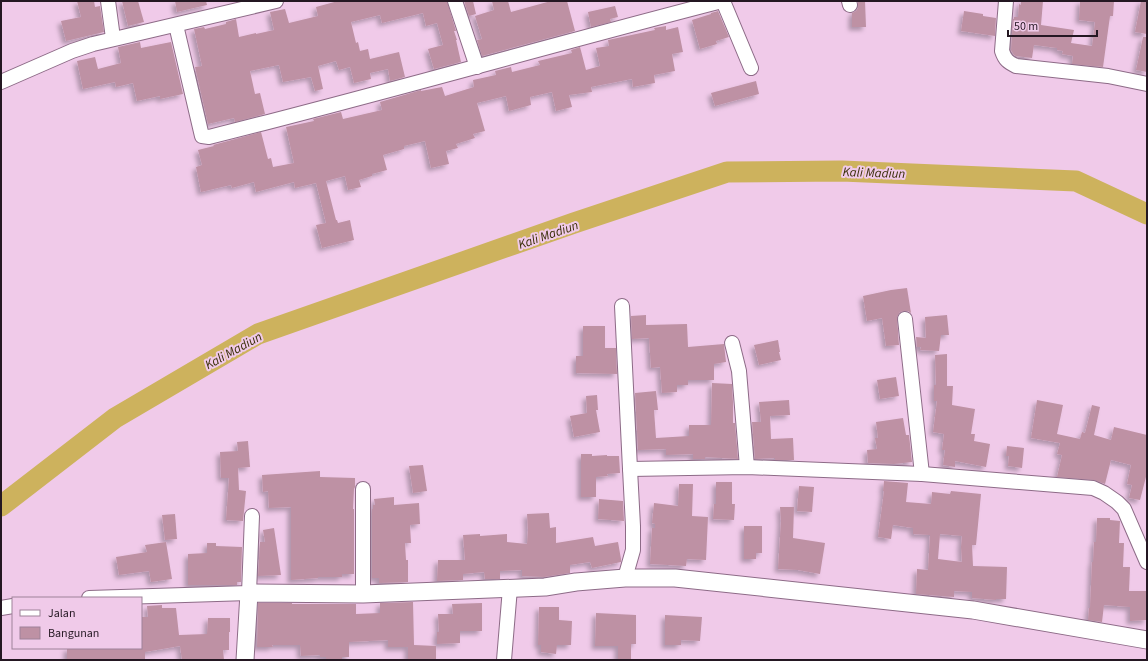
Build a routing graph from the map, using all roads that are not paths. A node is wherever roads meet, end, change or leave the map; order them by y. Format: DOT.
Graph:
graph roads {
  1 [pos="108,1"];
  2 [pos="276,1"];
  3 [pos="455,1"];
  4 [pos="723,1"];
  5 [pos="1006,1"];
  6 [pos="176,25"];
  7 [pos="113,38"];
  8 [pos="477,67"];
  9 [pos="751,68"];
  10 [pos="1,82"];
  11 [pos="1147,84"];
  12 [pos="622,306"];
  13 [pos="905,319"];
  14 [pos="732,343"];
  15 [pos="747,467"];
  16 [pos="630,469"];
  17 [pos="922,474"];
  18 [pos="363,489"];
  19 [pos="252,516"];
  20 [pos="1147,562"];
  21 [pos="625,578"];
  22 [pos="510,588"];
  23 [pos="249,592"];
  24 [pos="363,594"];
  25 [pos="116,597"];
  26 [pos="12,606"];
  27 [pos="1,608"];
  28 [pos="1147,640"];
  29 [pos="245,660"];
  30 [pos="504,660"];
  1 -- 7 [label="street"];
  2 -- 6 [label="street"];
  3 -- 8 [label="street"];
  4 -- 8 [label="street"];
  4 -- 9 [label="street"];
  5 -- 11 [label="street"];
  6 -- 7 [label="street"];
  6 -- 8 [label="street"];
  7 -- 10 [label="street"];
  12 -- 16 [label="street"];
  13 -- 17 [label="street"];
  14 -- 15 [label="street"];
  15 -- 16 [label="street"];
  15 -- 17 [label="street"];
  16 -- 21 [label="street"];
  17 -- 20 [label="street"];
  18 -- 24 [label="street"];
  19 -- 23 [label="street"];
  21 -- 22 [label="street"];
  21 -- 28 [label="street"];
  22 -- 24 [label="street"];
  22 -- 30 [label="street"];
  23 -- 24 [label="street"];
  23 -- 25 [label="street"];
  23 -- 29 [label="street"];
  26 -- 27 [label="street"];
}
